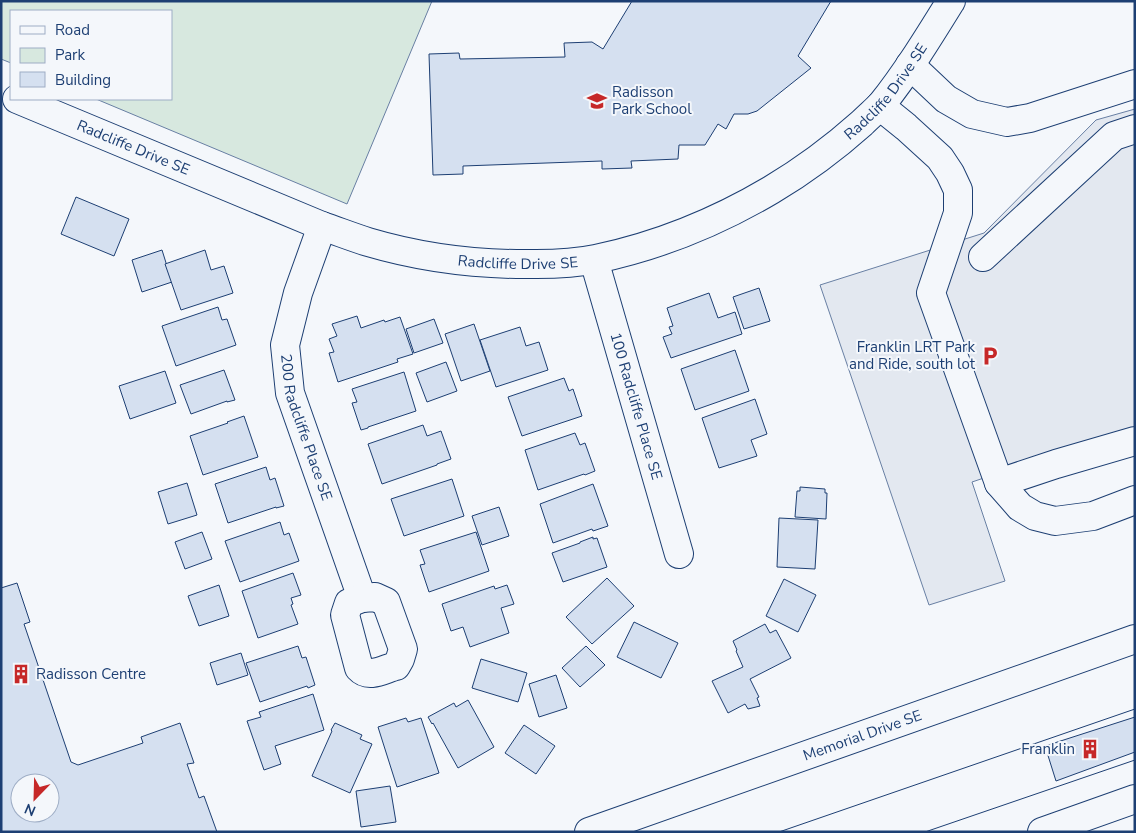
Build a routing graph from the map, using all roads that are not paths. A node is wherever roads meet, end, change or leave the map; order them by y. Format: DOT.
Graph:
graph roads {
  1 [pos="950,1"];
  2 [pos="910,65"];
  3 [pos="1135,84"];
  4 [pos="19,100"];
  5 [pos="880,106"];
  6 [pos="1135,129"];
  7 [pos="322,226"];
  8 [pos="983,257"];
  9 [pos="594,260"];
  10 [pos="1135,441"];
  11 [pos="999,483"];
  12 [pos="1135,500"];
  13 [pos="679,554"];
  14 [pos="362,598"];
  15 [pos="1135,639"];
  16 [pos="1135,799"];
  17 [pos="589,832"];
  18 [pos="1042,832"];
  1 -- 2 [label="street, Radcliffe Drive SE"];
  2 -- 3 [label="street"];
  2 -- 5 [label="street, Radcliffe Drive SE"];
  4 -- 7 [label="street, Radcliffe Drive SE"];
  5 -- 9 [label="street, Radcliffe Drive SE"];
  5 -- 11 [label="street"];
  6 -- 8 [label="street"];
  7 -- 9 [label="street, Radcliffe Drive SE"];
  7 -- 14 [label="street, 200 Radcliffe Place SE"];
  9 -- 13 [label="street, 100 Radcliffe Place SE"];
  10 -- 11 [label="street"];
  11 -- 12 [label="street"];
  15 -- 17 [label="street, Memorial Drive SE"];
  16 -- 18 [label="street"];
}
